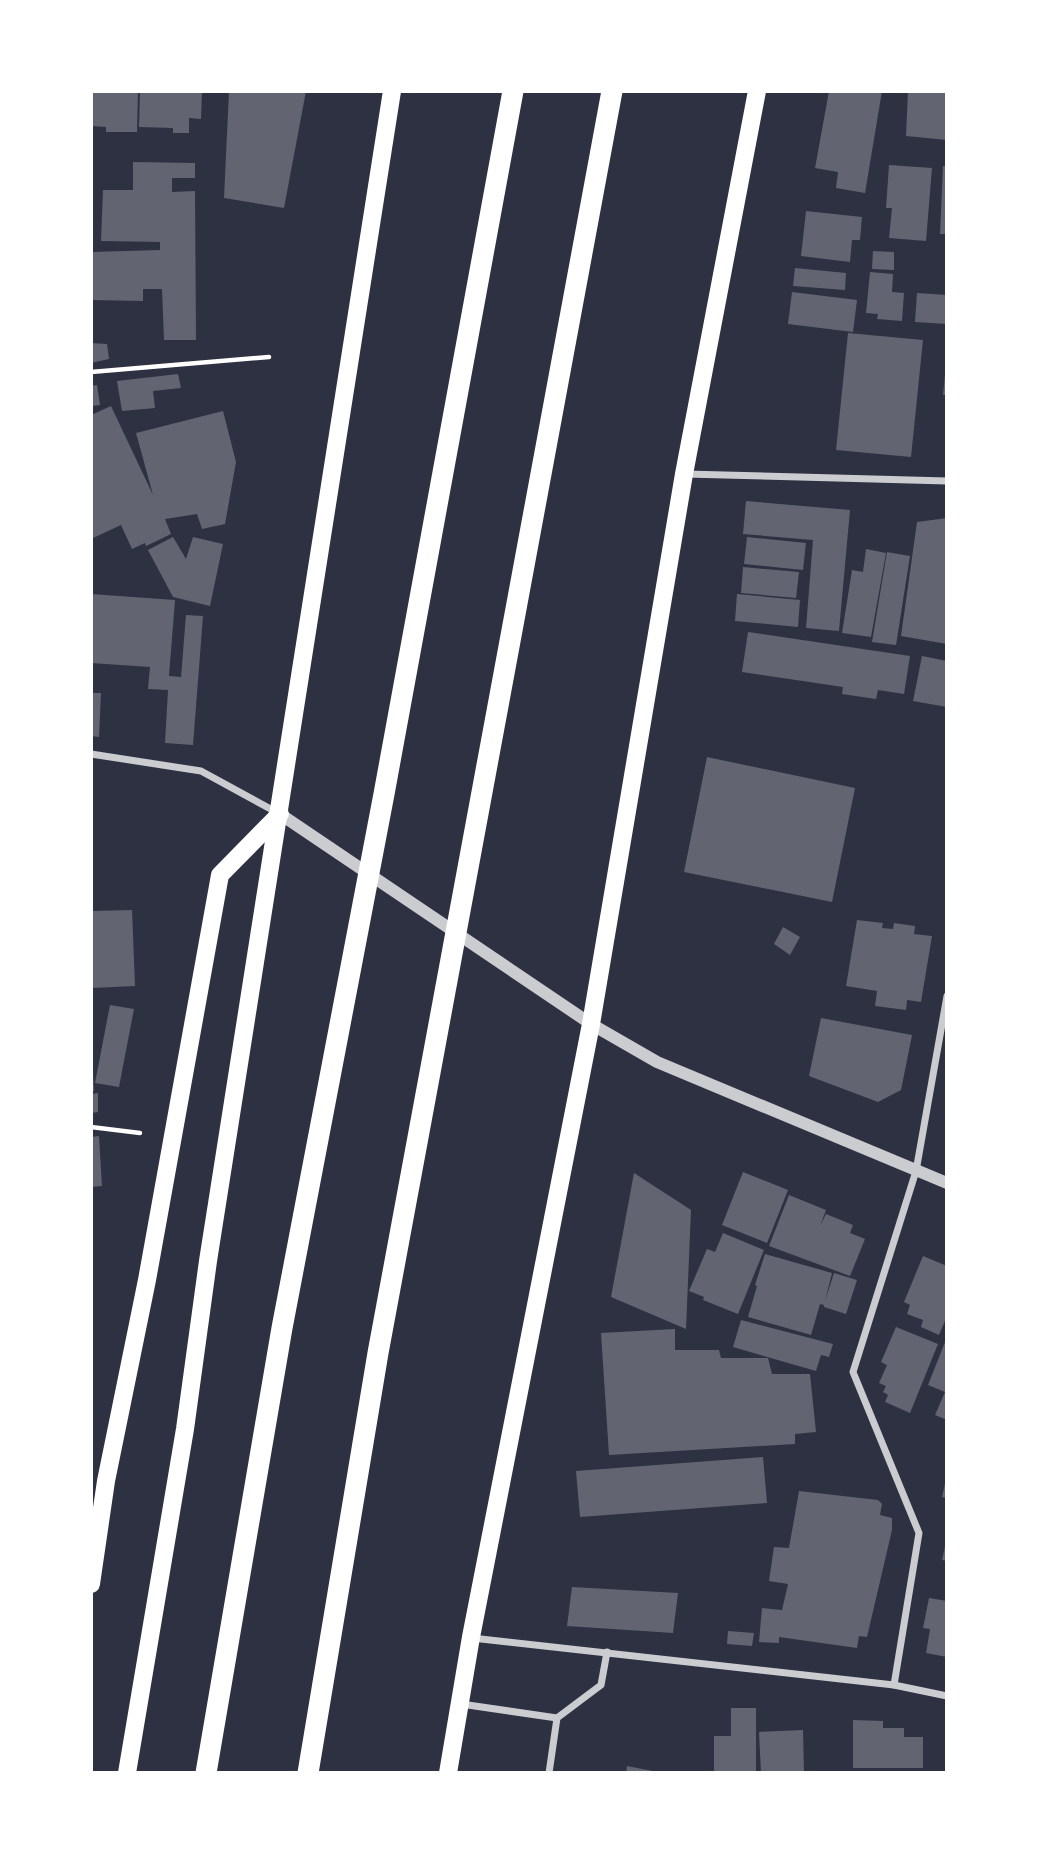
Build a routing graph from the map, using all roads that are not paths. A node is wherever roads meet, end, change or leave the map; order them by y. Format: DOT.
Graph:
graph roads {
  1 [pos="392,91"];
  2 [pos="513,91"];
  3 [pos="612,91"];
  4 [pos="757,91"];
  5 [pos="684,474"];
  6 [pos="947,481"];
  7 [pos="91,754"];
  8 [pos="280,814"];
  9 [pos="947,996"];
  10 [pos="591,1024"];
  11 [pos="916,1171"];
  12 [pos="947,1183"];
  13 [pos="91,1584"];
  14 [pos="471,1637"];
  15 [pos="607,1653"];
  16 [pos="894,1685"];
  17 [pos="947,1696"];
  18 [pos="460,1704"];
  19 [pos="557,1718"];
  20 [pos="127,1773"];
  21 [pos="206,1773"];
  22 [pos="308,1773"];
  23 [pos="448,1773"];
  24 [pos="549,1773"];
  1 -- 8 [label="main road"];
  2 -- 21 [label="highway"];
  3 -- 22 [label="highway"];
  4 -- 5 [label="main road"];
  5 -- 6 [label="street"];
  5 -- 10 [label="main road"];
  7 -- 8 [label="street"];
  8 -- 10 [label="street"];
  8 -- 13 [label="main road"];
  8 -- 20 [label="main road"];
  9 -- 11 [label="street"];
  10 -- 11 [label="street"];
  10 -- 14 [label="main road"];
  11 -- 12 [label="street"];
  11 -- 16 [label="street"];
  14 -- 15 [label="street"];
  14 -- 18 [label="main road"];
  15 -- 16 [label="street"];
  15 -- 19 [label="street"];
  16 -- 17 [label="street"];
  18 -- 19 [label="street"];
  18 -- 23 [label="main road"];
  19 -- 24 [label="street"];
}
